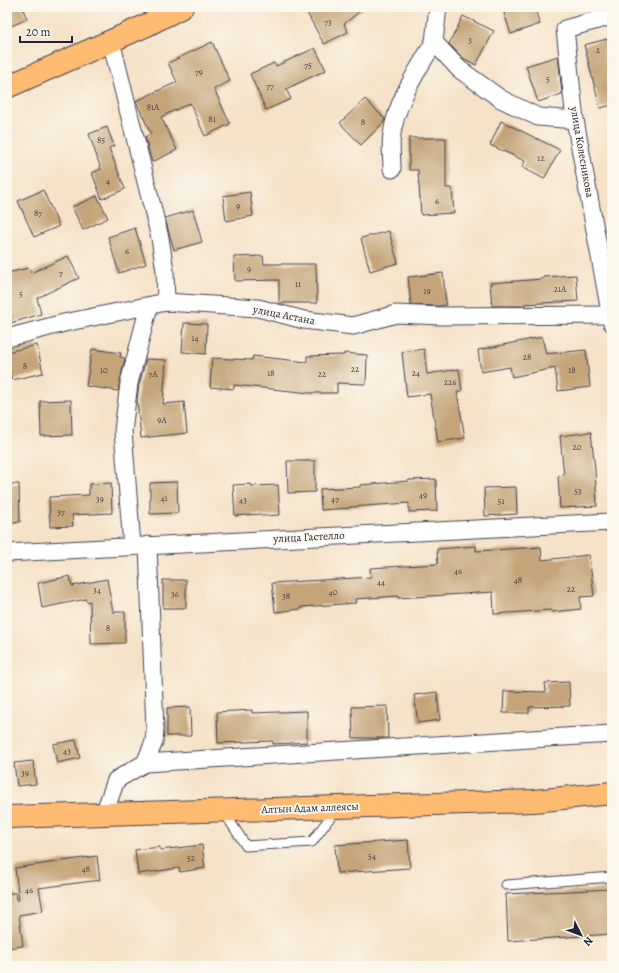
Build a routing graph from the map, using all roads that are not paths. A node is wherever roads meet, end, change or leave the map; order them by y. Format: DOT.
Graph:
graph roads {
  1 [pos="182,7"];
  2 [pos="438,7"];
  3 [pos="612,16"];
  4 [pos="111,41"];
  5 [pos="434,42"];
  6 [pos="7,87"];
  7 [pos="575,120"];
  8 [pos="392,169"];
  9 [pos="166,302"];
  10 [pos="149,306"];
  11 [pos="612,317"];
  12 [pos="7,338"];
  13 [pos="612,522"];
  14 [pos="140,545"];
  15 [pos="7,553"];
  16 [pos="612,734"];
  17 [pos="144,763"];
  18 [pos="612,793"];
  19 [pos="338,807"];
  20 [pos="223,810"];
  21 [pos="104,814"];
  22 [pos="7,817"];
  23 [pos="612,877"];
  24 [pos="506,885"];
  1 -- 4 [label="main road"];
  2 -- 5 [label="street"];
  3 -- 7 [label="street, улица Колесникова"];
  4 -- 6 [label="main road"];
  4 -- 9 [label="street"];
  5 -- 7 [label="street"];
  5 -- 8 [label="street"];
  7 -- 11 [label="street, улица Колесникова"];
  9 -- 10 [label="street, улица Астана"];
  9 -- 11 [label="street, улица Астана"];
  10 -- 12 [label="street, улица Астана"];
  10 -- 14 [label="street"];
  13 -- 14 [label="street, улица Гастелло"];
  14 -- 15 [label="street, улица Гастелло"];
  14 -- 17 [label="street"];
  16 -- 17 [label="street"];
  17 -- 21 [label="street"];
  18 -- 19 [label="main road, Алтын Адам аллеясы"];
  19 -- 20 [label="main road, Алтын Адам аллеясы"];
  19 -- 20 [label="lane"];
  20 -- 21 [label="main road, Алтын Адам аллеясы"];
  21 -- 22 [label="main road, Алтын Адам аллеясы"];
  23 -- 24 [label="lane"];
}
